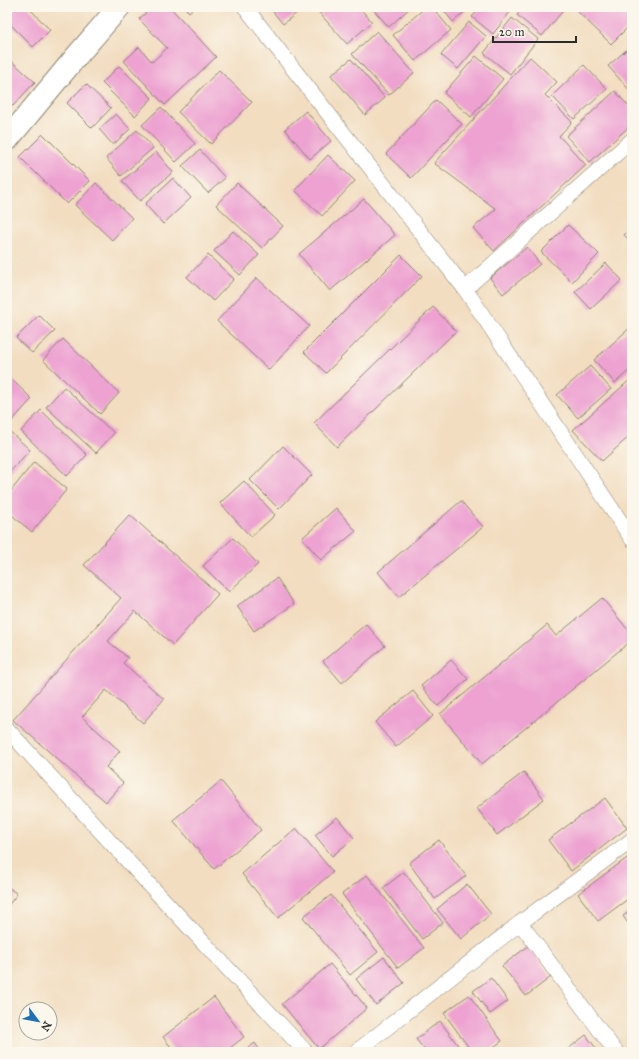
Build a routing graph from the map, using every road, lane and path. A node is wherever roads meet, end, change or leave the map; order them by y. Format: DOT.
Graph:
graph roads {
  1 [pos="119,7"];
  2 [pos="245,7"];
  3 [pos="7,140"];
  4 [pos="632,140"];
  5 [pos="466,289"];
  6 [pos="632,539"];
  7 [pos="7,729"];
  8 [pos="632,840"];
  9 [pos="520,923"];
  10 [pos="306,1052"];
  11 [pos="356,1052"];
  12 [pos="616,1052"];
  1 -- 3 [label="street"];
  2 -- 5 [label="lane"];
  4 -- 5 [label="lane"];
  5 -- 6 [label="lane"];
  7 -- 10 [label="lane"];
  8 -- 9 [label="lane"];
  9 -- 11 [label="lane"];
  9 -- 12 [label="lane"];
}
